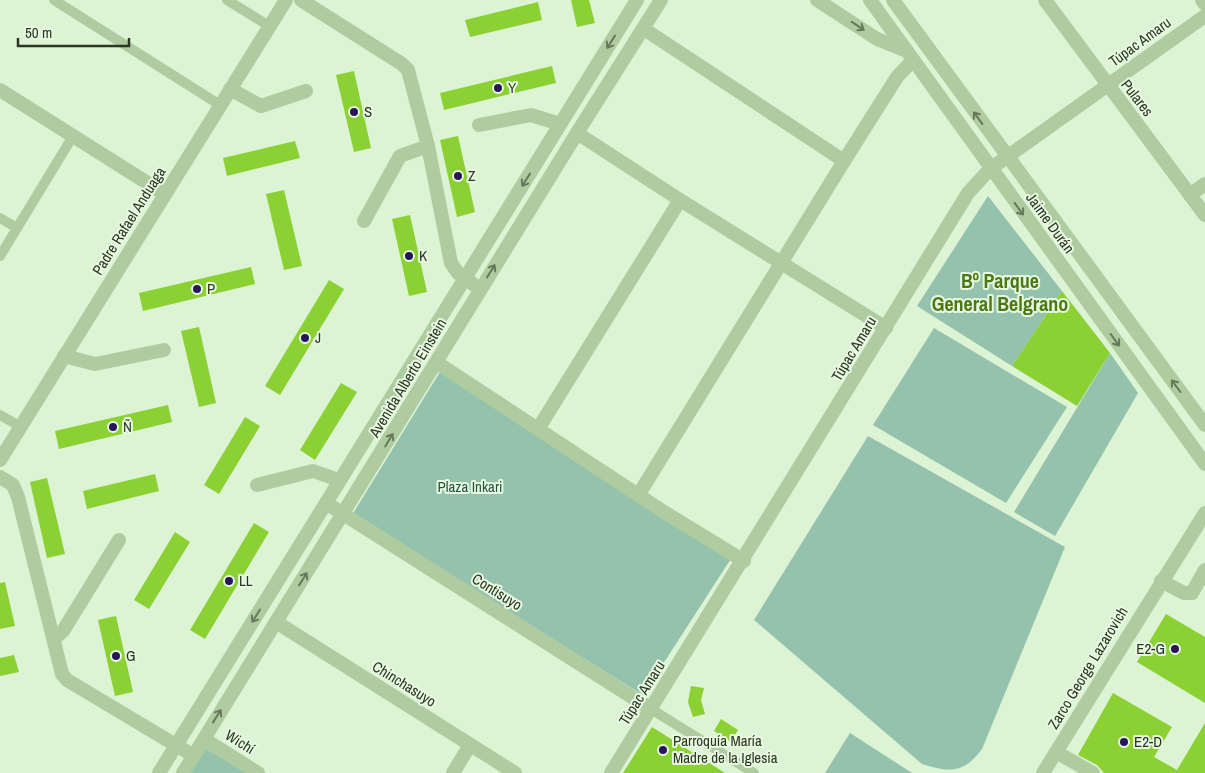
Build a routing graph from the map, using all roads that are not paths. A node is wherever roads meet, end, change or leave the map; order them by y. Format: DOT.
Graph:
graph roads {
  1 [pos="54,0"];
  2 [pos="227,0"];
  3 [pos="286,0"];
  4 [pos="301,0"];
  5 [pos="637,0"];
  6 [pos="661,0"];
  7 [pos="817,0"];
  8 [pos="870,0"];
  9 [pos="892,0"];
  10 [pos="1045,0"];
  11 [pos="1202,0"];
  12 [pos="1205,4"];
  13 [pos="1205,16"];
  14 [pos="269,26"];
  15 [pos="644,29"];
  16 [pos="910,56"];
  17 [pos="1107,86"];
  18 [pos="230,89"];
  19 [pos="0,90"];
  20 [pos="306,91"];
  21 [pos="220,105"];
  22 [pos="560,124"];
  23 [pos="479,125"];
  24 [pos="577,133"];
  25 [pos="74,136"];
  26 [pos="428,146"];
  27 [pos="1007,157"];
  28 [pos="844,161"];
  29 [pos="990,169"];
  30 [pos="1205,184"];
  31 [pos="165,194"];
  32 [pos="1190,194"];
  33 [pos="680,200"];
  34 [pos="1205,215"];
  35 [pos="0,218"];
  36 [pos="364,220"];
  37 [pos="17,228"];
  38 [pos="0,256"];
  39 [pos="780,262"];
  40 [pos="465,279"];
  41 [pos="480,290"];
  42 [pos="886,328"];
  43 [pos="164,350"];
  44 [pos="64,356"];
  45 [pos="436,362"];
  46 [pos="0,415"];
  47 [pos="1205,425"];
  48 [pos="21,427"];
  49 [pos="538,429"];
  50 [pos="0,460"];
  51 [pos="1205,464"];
  52 [pos="0,477"];
  53 [pos="339,480"];
  54 [pos="257,485"];
  55 [pos="639,494"];
  56 [pos="326,503"];
  57 [pos="1205,513"];
  58 [pos="344,514"];
  59 [pos="119,540"];
  60 [pos="744,561"];
  61 [pos="1205,570"];
  62 [pos="1161,581"];
  63 [pos="276,622"];
  64 [pos="54,638"];
  65 [pos="651,709"];
  66 [pos="204,739"];
  67 [pos="470,745"];
  68 [pos="176,746"];
  69 [pos="1056,752"];
  70 [pos="194,756"];
  71 [pos="159,773"];
  72 [pos="183,773"];
  73 [pos="258,773"];
  74 [pos="453,773"];
  75 [pos="515,773"];
  76 [pos="611,773"];
  77 [pos="754,773"];
  78 [pos="1043,773"];
  79 [pos="1092,773"];
  1 -- 21 [label="street"];
  2 -- 14 [label="street"];
  3 -- 14 [label="street, Padre Rafael Anduaga"];
  4 -- 26 [label="street"];
  5 -- 22 [label="street, Avenida Alberto Einstein, one-way"];
  6 -- 15 [label="street, Avenida Alberto Einstein"];
  7 -- 16 [label="street, one-way"];
  8 -- 16 [label="street, Jaime Durán"];
  27 -- 9 [label="street, one-way"];
  10 -- 17 [label="street, Pulares"];
  11 -- 12 [label="street"];
  13 -- 17 [label="street, Túpac Amaru"];
  14 -- 18 [label="street, Padre Rafael Anduaga"];
  15 -- 24 [label="street, Avenida Alberto Einstein"];
  15 -- 28 [label="street"];
  16 -- 28 [label="street"];
  16 -- 29 [label="street, Jaime Durán"];
  17 -- 27 [label="street, Túpac Amaru"];
  17 -- 32 [label="street, Pulares"];
  18 -- 20 [label="street"];
  18 -- 21 [label="street, Padre Rafael Anduaga"];
  19 -- 25 [label="street"];
  21 -- 31 [label="street, Padre Rafael Anduaga"];
  22 -- 23 [label="street"];
  22 -- 40 [label="street, Avenida Alberto Einstein, one-way"];
  24 -- 33 [label="street"];
  41 -- 24 [label="street, Avenida Alberto Einstein, one-way"];
  25 -- 31 [label="street"];
  25 -- 37 [label="street"];
  26 -- 36 [label="street"];
  26 -- 40 [label="street"];
  27 -- 29 [label="street, Túpac Amaru"];
  47 -- 27 [label="street, one-way"];
  28 -- 39 [label="street"];
  29 -- 42 [label="street, Túpac Amaru"];
  29 -- 51 [label="street, Jaime Durán, one-way"];
  30 -- 32 [label="street"];
  31 -- 44 [label="street, Padre Rafael Anduaga"];
  32 -- 34 [label="street, Pulares"];
  33 -- 39 [label="street"];
  33 -- 49 [label="street"];
  35 -- 37 [label="street"];
  37 -- 38 [label="street"];
  39 -- 42 [label="street"];
  39 -- 55 [label="street"];
  40 -- 41 [label="street"];
  40 -- 53 [label="street, Avenida Alberto Einstein"];
  41 -- 45 [label="street, Avenida Alberto Einstein"];
  42 -- 60 [label="street, Túpac Amaru"];
  43 -- 44 [label="street"];
  44 -- 48 [label="street, Padre Rafael Anduaga"];
  45 -- 49 [label="street"];
  58 -- 45 [label="street, Avenida Alberto Einstein, one-way"];
  46 -- 48 [label="street"];
  48 -- 50 [label="street, Padre Rafael Anduaga"];
  49 -- 55 [label="street"];
  52 -- 64 [label="street"];
  53 -- 54 [label="street"];
  53 -- 56 [label="street, Avenida Alberto Einstein"];
  55 -- 60 [label="street"];
  56 -- 58 [label="street, Contisuyo"];
  56 -- 68 [label="street, Avenida Alberto Einstein, one-way"];
  57 -- 62 [label="street, Zarco George Lazarovich"];
  63 -- 58 [label="street, Avenida Alberto Einstein, one-way"];
  58 -- 65 [label="street, Contisuyo"];
  59 -- 64 [label="street"];
  60 -- 65 [label="street, Túpac Amaru"];
  61 -- 62 [label="street"];
  62 -- 69 [label="street, Zarco George Lazarovich"];
  66 -- 63 [label="street, Avenida Alberto Einstein, one-way"];
  63 -- 67 [label="street, Chinchasuyo"];
  64 -- 68 [label="street"];
  65 -- 76 [label="street, Túpac Amaru"];
  65 -- 77 [label="street"];
  66 -- 70 [label="street, Avenida Alberto Einstein"];
  66 -- 73 [label="street, Wichí"];
  67 -- 74 [label="street"];
  67 -- 75 [label="street, Chinchasuyo"];
  68 -- 70 [label="street"];
  68 -- 71 [label="street, Avenida Alberto Einstein"];
  69 -- 78 [label="street, Zarco George Lazarovich"];
  69 -- 79 [label="street"];
  70 -- 72 [label="street, Avenida Alberto Einstein"];
}
